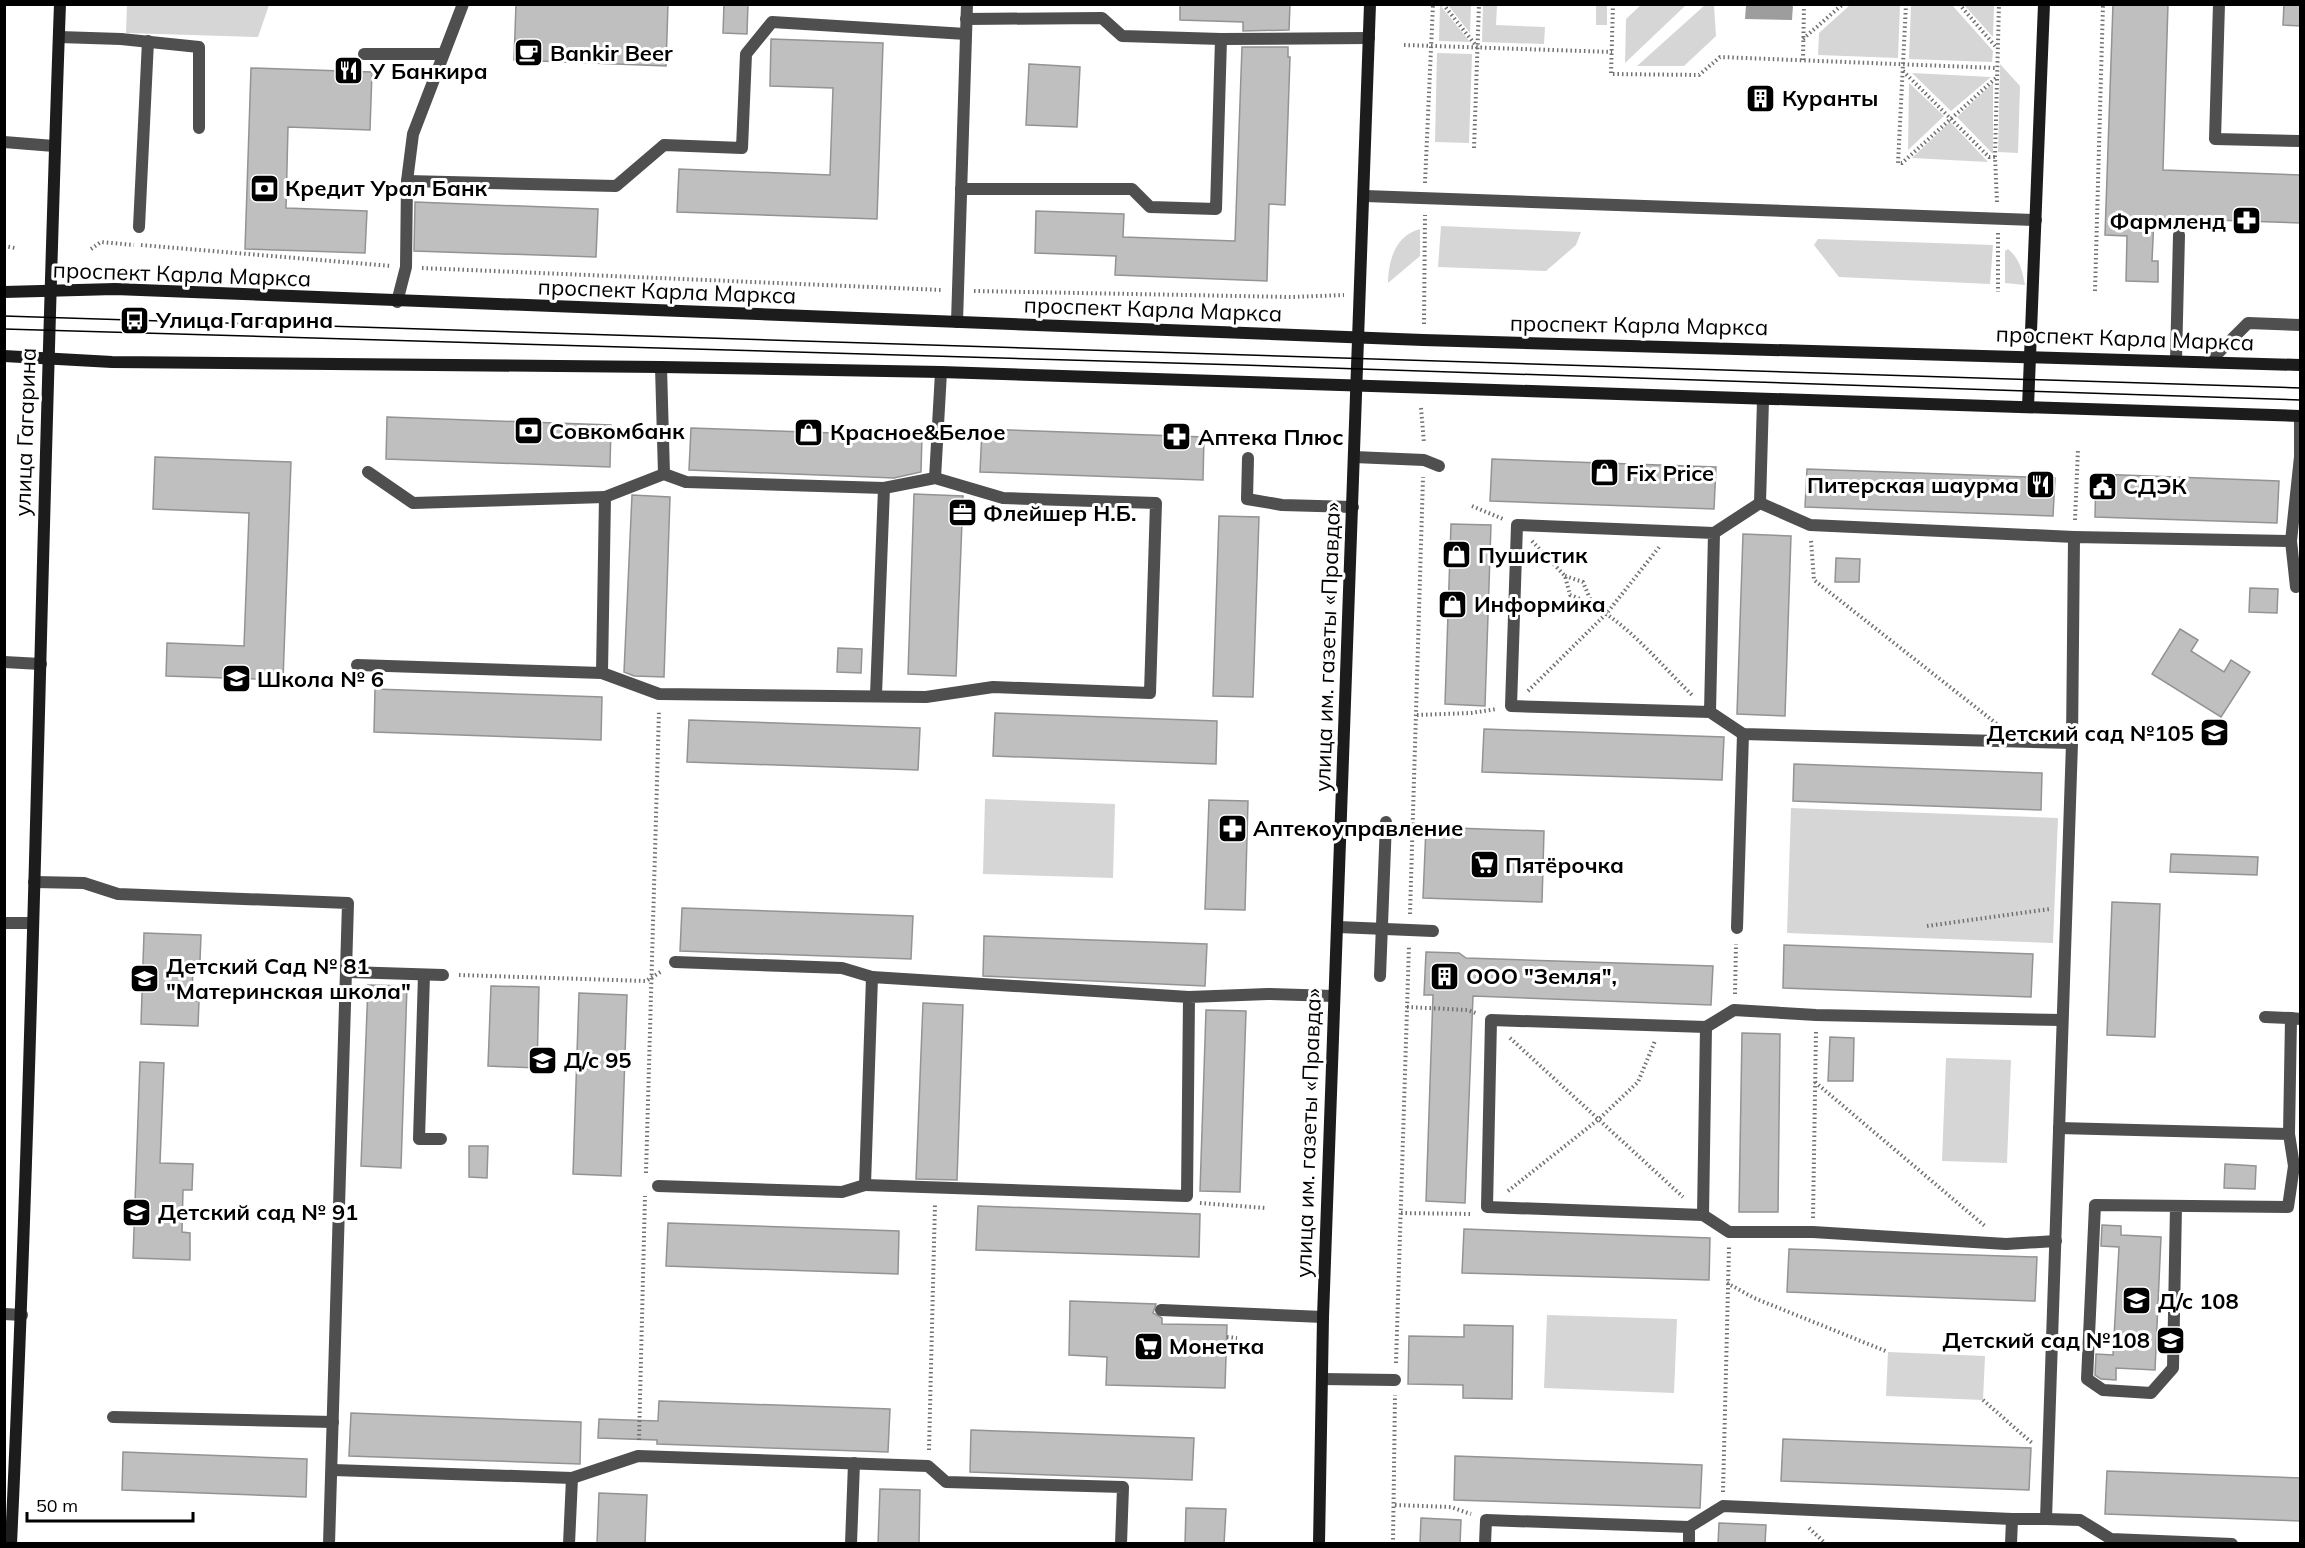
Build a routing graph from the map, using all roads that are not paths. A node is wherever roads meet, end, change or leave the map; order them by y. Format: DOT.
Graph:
graph roads {
  1 [pos="60,4"];
  2 [pos="463,4"];
  3 [pos="967,4"];
  4 [pos="1370,4"];
  5 [pos="2044,4"];
  6 [pos="2219,4"];
  7 [pos="966,18"];
  8 [pos="966,34"];
  9 [pos="59,37"];
  10 [pos="1370,38"];
  11 [pos="1221,39"];
  12 [pos="148,41"];
  13 [pos="364,54"];
  14 [pos="442,54"];
  15 [pos="199,128"];
  16 [pos="2301,141"];
  17 [pos="4,142"];
  18 [pos="54,146"];
  19 [pos="407,181"];
  20 [pos="961,189"];
  21 [pos="1365,196"];
  22 [pos="2036,220"];
  23 [pos="139,227"];
  24 [pos="2179,235"];
  25 [pos="50,291"];
  26 [pos="4,292"];
  27 [pos="397,302"];
  28 [pos="957,322"];
  29 [pos="2301,325"];
  30 [pos="1358,338"];
  31 [pos="4,356"];
  32 [pos="2031,356"];
  33 [pos="49,358"];
  34 [pos="2176,361"];
  35 [pos="2210,362"];
  36 [pos="2301,365"];
  37 [pos="661,367"];
  38 [pos="941,372"];
  39 [pos="1356,387"];
  40 [pos="1763,400"];
  41 [pos="2028,407"];
  42 [pos="2300,416"];
  43 [pos="1354,457"];
  44 [pos="1248,458"];
  45 [pos="1439,466"];
  46 [pos="368,472"];
  47 [pos="664,474"];
  48 [pos="935,478"];
  49 [pos="884,488"];
  50 [pos="605,497"];
  51 [pos="1760,503"];
  52 [pos="1353,507"];
  53 [pos="1714,533"];
  54 [pos="2074,537"];
  55 [pos="2291,542"];
  56 [pos="2296,587"];
  57 [pos="4,662"];
  58 [pos="41,664"];
  59 [pos="357,665"];
  60 [pos="602,673"];
  61 [pos="876,695"];
  62 [pos="1710,712"];
  63 [pos="1743,734"];
  64 [pos="2072,743"];
  65 [pos="1386,822"];
  66 [pos="34,882"];
  67 [pos="4,923"];
  68 [pos="32,923"];
  69 [pos="1338,927"];
  70 [pos="1737,928"];
  71 [pos="1382,929"];
  72 [pos="1433,931"];
  73 [pos="675,962"];
  74 [pos="348,972"];
  75 [pos="424,975"];
  76 [pos="443,975"];
  77 [pos="1380,976"];
  78 [pos="872,977"];
  79 [pos="1334,996"];
  80 [pos="1189,997"];
  81 [pos="2265,1017"];
  82 [pos="2296,1018"];
  83 [pos="2062,1020"];
  84 [pos="1707,1027"];
  85 [pos="2059,1128"];
  86 [pos="2289,1134"];
  87 [pos="441,1139"];
  88 [pos="2297,1166"];
  89 [pos="652,1184"];
  90 [pos="865,1185"];
  91 [pos="2176,1206"];
  92 [pos="1702,1215"];
  93 [pos="2056,1241"];
  94 [pos="1161,1310"];
  95 [pos="4,1314"];
  96 [pos="22,1315"];
  97 [pos="1323,1317"];
  98 [pos="1322,1379"];
  99 [pos="1395,1380"];
  100 [pos="113,1417"];
  101 [pos="333,1422"];
  102 [pos="854,1463"];
  103 [pos="333,1470"];
  104 [pos="572,1478"];
  105 [pos="2012,1519"];
  106 [pos="2046,1519"];
  107 [pos="1689,1527"];
  108 [pos="11,1544"];
  109 [pos="329,1544"];
  110 [pos="569,1544"];
  111 [pos="851,1544"];
  112 [pos="1121,1544"];
  113 [pos="1319,1544"];
  114 [pos="1485,1544"];
  115 [pos="1689,1544"];
  116 [pos="2011,1544"];
  117 [pos="2232,1544"];
  1 -- 9 [label="main road, улица Гагарина"];
  2 -- 14 [label="street"];
  3 -- 7 [label="street"];
  4 -- 10 [label="main road, улица им. газеты «Правда»"];
  5 -- 22 [label="main road"];
  6 -- 16 [label="street"];
  7 -- 8 [label="street"];
  7 -- 11 [label="street"];
  8 -- 19 [label="street"];
  8 -- 20 [label="street"];
  9 -- 12 [label="street"];
  9 -- 18 [label="main road, улица Гагарина"];
  10 -- 11 [label="street"];
  10 -- 21 [label="main road, улица им. газеты «Правда»"];
  11 -- 20 [label="street"];
  12 -- 15 [label="street"];
  12 -- 23 [label="street"];
  13 -- 14 [label="street"];
  14 -- 19 [label="street"];
  17 -- 18 [label="street"];
  18 -- 25 [label="main road, улица Гагарина"];
  19 -- 27 [label="street"];
  20 -- 28 [label="street"];
  21 -- 22 [label="street"];
  21 -- 30 [label="main road, улица им. газеты «Правда»"];
  22 -- 32 [label="main road"];
  24 -- 34 [label="street"];
  25 -- 26 [label="main road, проспект Карла Маркса"];
  25 -- 27 [label="main road, проспект Карла Маркса"];
  25 -- 33 [label="main road, улица Гагарина"];
  27 -- 28 [label="main road, проспект Карла Маркса"];
  28 -- 30 [label="main road, проспект Карла Маркса"];
  29 -- 35 [label="street"];
  30 -- 32 [label="main road, проспект Карла Маркса"];
  30 -- 39 [label="main road, улица им. газеты «Правда»"];
  31 -- 33 [label="main road"];
  32 -- 34 [label="main road, проспект Карла Маркса"];
  32 -- 41 [label="main road"];
  33 -- 37 [label="main road"];
  33 -- 58 [label="main road, улица Гагарина"];
  34 -- 35 [label="main road, проспект Карла Маркса"];
  35 -- 36 [label="main road, проспект Карла Маркса"];
  37 -- 38 [label="main road"];
  37 -- 47 [label="street"];
  38 -- 39 [label="main road"];
  38 -- 48 [label="street"];
  39 -- 40 [label="main road"];
  39 -- 43 [label="main road, улица им. газеты «Правда»"];
  40 -- 41 [label="main road"];
  40 -- 51 [label="street"];
  41 -- 42 [label="main road"];
  42 -- 55 [label="street"];
  43 -- 45 [label="street"];
  43 -- 52 [label="main road, улица им. газеты «Правда»"];
  44 -- 52 [label="street"];
  46 -- 50 [label="street"];
  47 -- 49 [label="street"];
  47 -- 50 [label="street"];
  48 -- 49 [label="street"];
  48 -- 61 [label="street"];
  49 -- 61 [label="street"];
  50 -- 60 [label="street"];
  51 -- 53 [label="street"];
  51 -- 54 [label="street"];
  52 -- 69 [label="main road, улица им. газеты «Правда»"];
  53 -- 62 [label="street"];
  53 -- 62 [label="street"];
  54 -- 55 [label="street"];
  54 -- 64 [label="street"];
  55 -- 56 [label="street"];
  57 -- 58 [label="street"];
  58 -- 66 [label="main road, улица Гагарина"];
  59 -- 60 [label="street"];
  60 -- 61 [label="street"];
  62 -- 63 [label="street"];
  63 -- 64 [label="street"];
  63 -- 70 [label="street"];
  64 -- 83 [label="street"];
  65 -- 71 [label="street"];
  66 -- 68 [label="main road, улица Гагарина"];
  66 -- 74 [label="street"];
  67 -- 68 [label="street"];
  68 -- 96 [label="main road, улица Гагарина"];
  69 -- 71 [label="street"];
  69 -- 79 [label="main road, улица им. газеты «Правда»"];
  71 -- 72 [label="street"];
  71 -- 77 [label="street"];
  73 -- 78 [label="street"];
  74 -- 75 [label="street"];
  74 -- 101 [label="street"];
  75 -- 76 [label="street"];
  75 -- 87 [label="street"];
  78 -- 80 [label="street"];
  78 -- 90 [label="street"];
  79 -- 80 [label="street"];
  79 -- 97 [label="main road, улица им. газеты «Правда»"];
  80 -- 90 [label="street"];
  81 -- 82 [label="street"];
  82 -- 86 [label="street"];
  83 -- 84 [label="street"];
  83 -- 85 [label="street"];
  84 -- 92 [label="street"];
  84 -- 92 [label="street"];
  85 -- 86 [label="street"];
  85 -- 93 [label="street"];
  86 -- 88 [label="street"];
  88 -- 91 [label="street"];
  89 -- 90 [label="street"];
  91 -- 91 [label="street"];
  92 -- 93 [label="street"];
  93 -- 106 [label="street"];
  94 -- 97 [label="street"];
  95 -- 96 [label="street"];
  96 -- 108 [label="main road, улица Гагарина"];
  97 -- 98 [label="main road, улица им. газеты «Правда»"];
  98 -- 99 [label="street"];
  98 -- 113 [label="main road, улица им. газеты «Правда»"];
  100 -- 101 [label="street"];
  101 -- 103 [label="street"];
  102 -- 104 [label="street"];
  102 -- 111 [label="street"];
  102 -- 112 [label="street"];
  103 -- 104 [label="street"];
  103 -- 109 [label="street"];
  104 -- 110 [label="street"];
  105 -- 106 [label="street"];
  105 -- 107 [label="street"];
  105 -- 116 [label="street"];
  106 -- 117 [label="street"];
  107 -- 114 [label="street"];
  107 -- 115 [label="street"];
}
